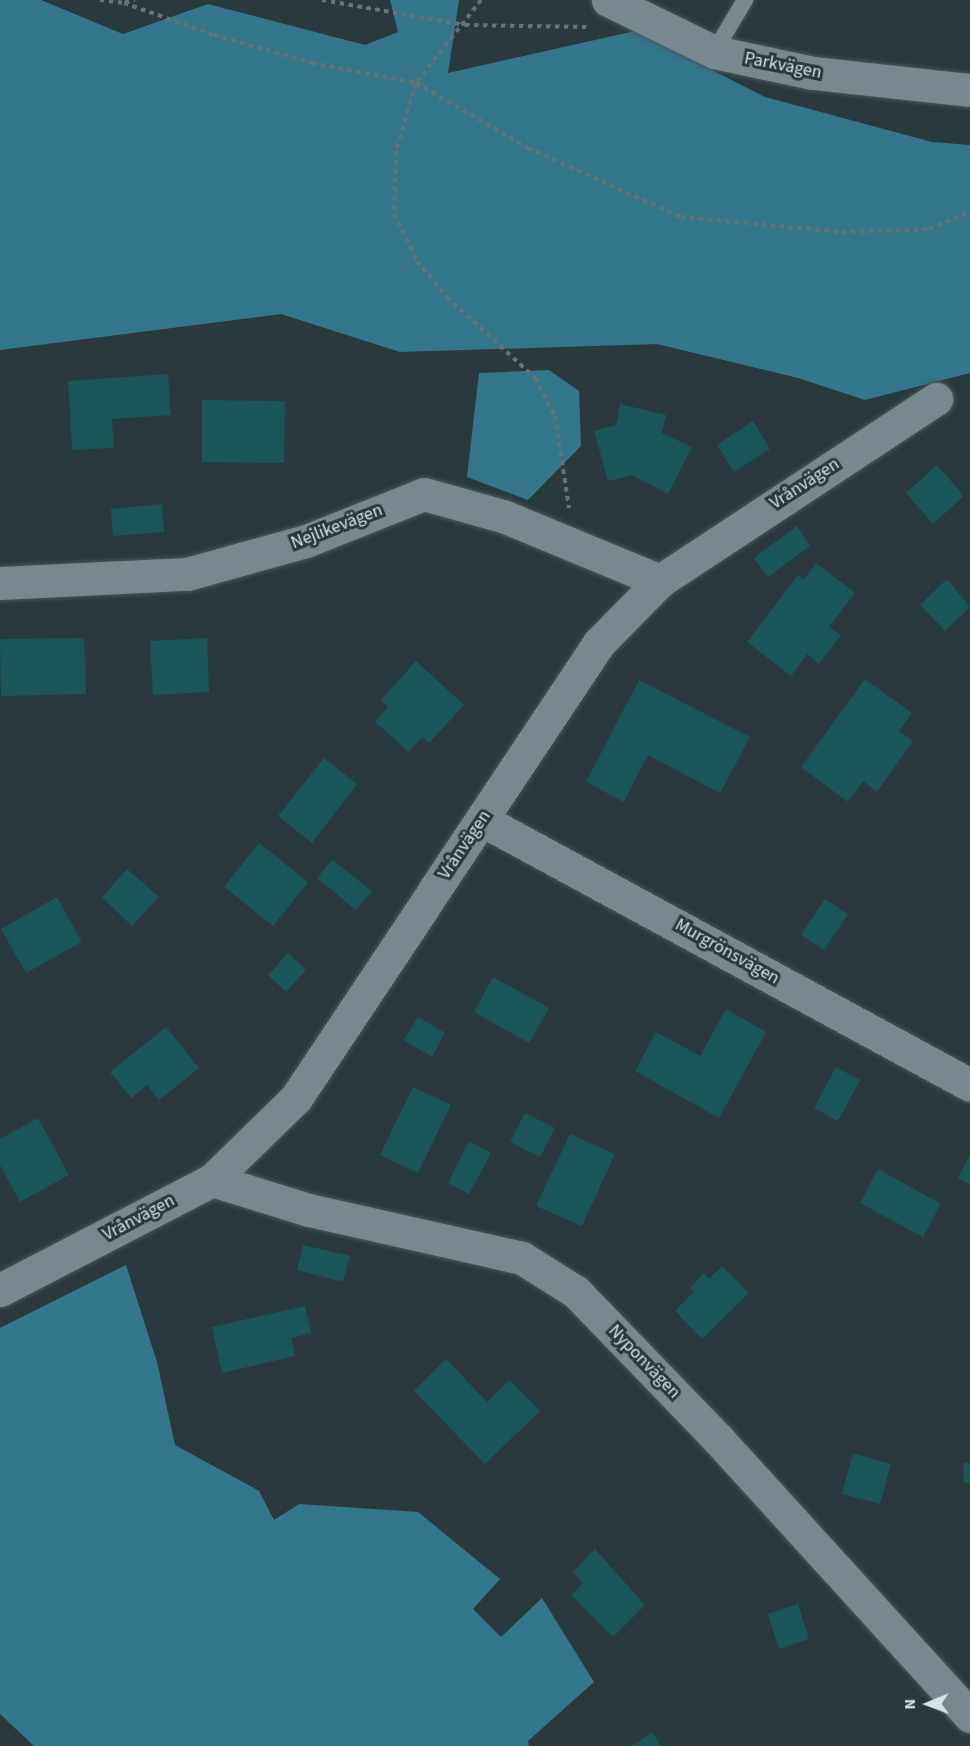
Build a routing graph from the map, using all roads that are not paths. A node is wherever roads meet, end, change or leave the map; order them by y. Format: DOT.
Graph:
graph roads {
  1 [pos="608,0"];
  2 [pos="745,0"];
  3 [pos="714,52"];
  4 [pos="970,90"];
  5 [pos="936,399"];
  6 [pos="660,581"];
  7 [pos="0,583"];
  8 [pos="482,820"];
  9 [pos="970,1085"];
  10 [pos="212,1180"];
  11 [pos="0,1290"];
  12 [pos="970,1716"];
  1 -- 3 [label="street, Parkvägen"];
  2 -- 3 [label="lane"];
  3 -- 4 [label="street, Parkvägen"];
  5 -- 6 [label="street, Vrånvägen"];
  6 -- 7 [label="street, Nejlikevägen"];
  6 -- 8 [label="street, Vrånvägen"];
  8 -- 9 [label="street, Murgrönsvägen"];
  8 -- 10 [label="street, Vrånvägen"];
  10 -- 11 [label="street, Vrånvägen"];
  10 -- 12 [label="street, Nyponvägen"];
}
